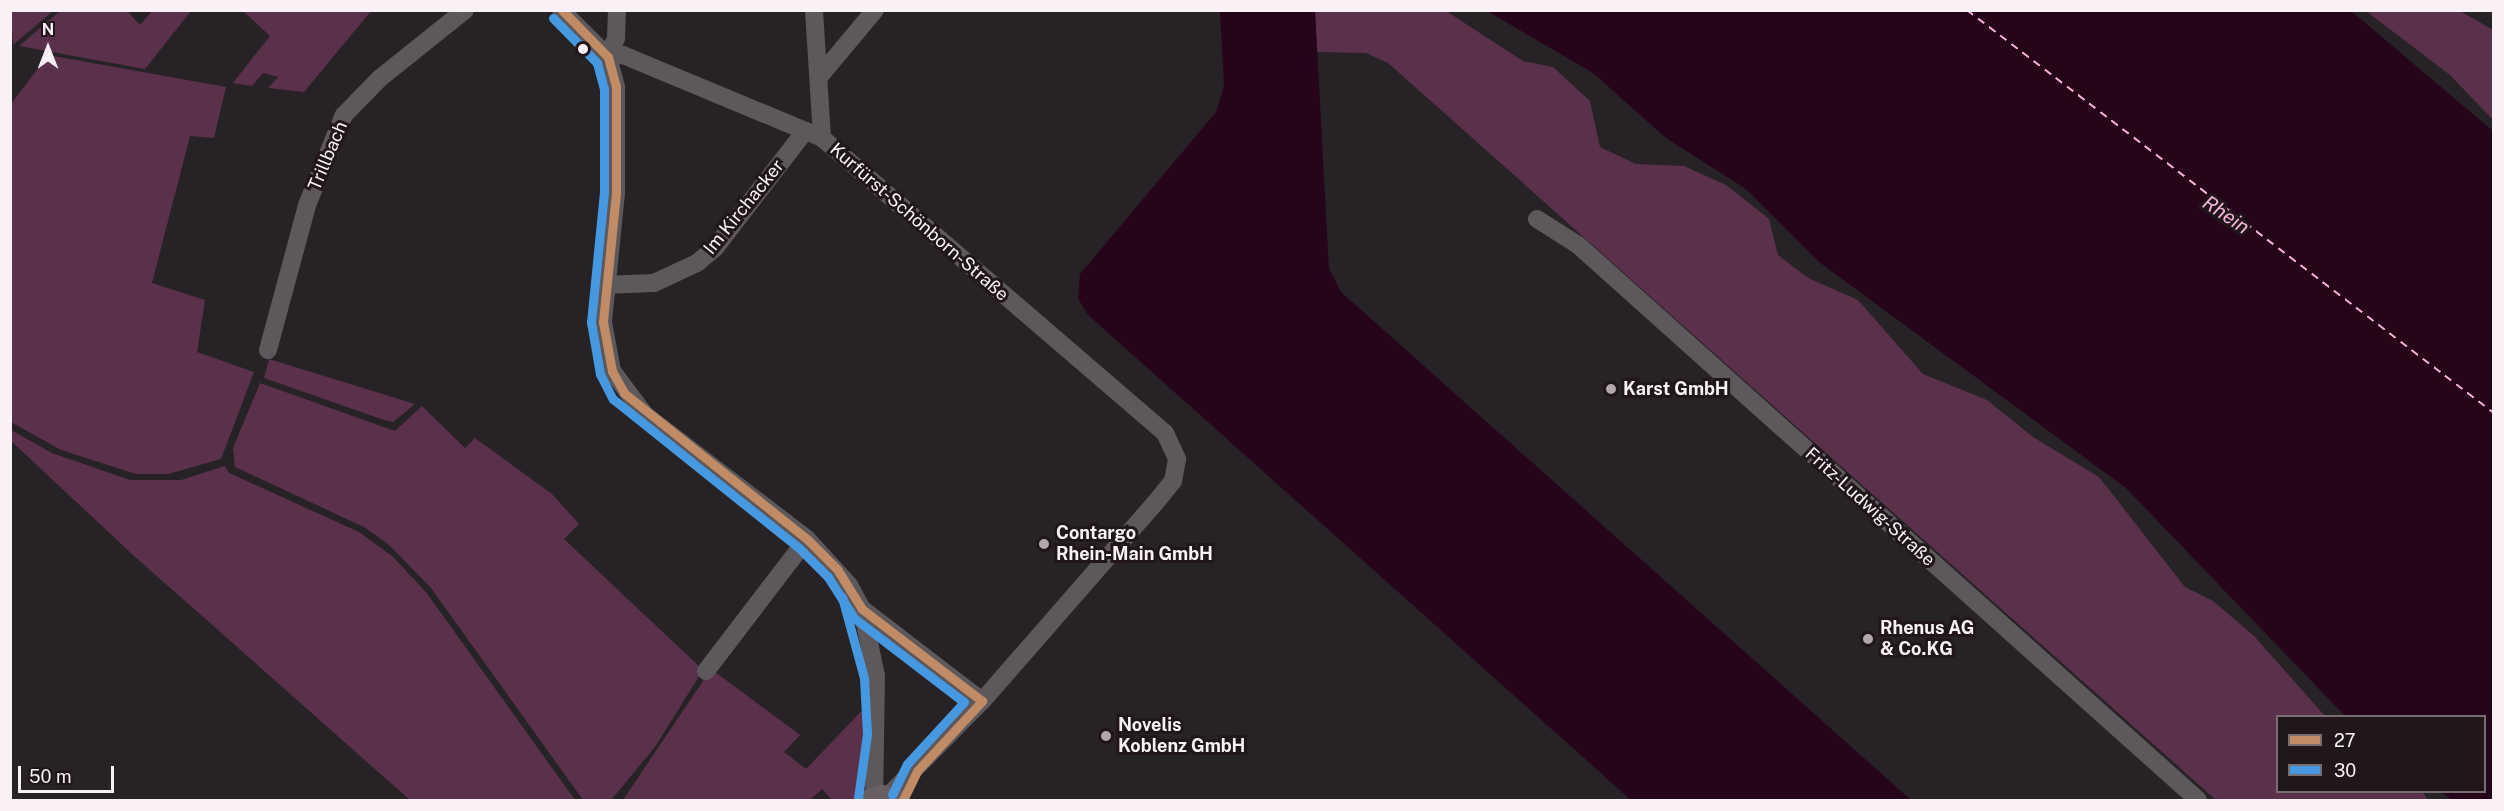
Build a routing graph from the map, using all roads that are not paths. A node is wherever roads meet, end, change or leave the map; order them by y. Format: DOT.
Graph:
graph roads {
  1 [pos="465,10"];
  2 [pos="561,10"];
  3 [pos="616,10"];
  4 [pos="814,10"];
  5 [pos="875,10"];
  6 [pos="608,57"];
  7 [pos="819,77"];
  8 [pos="805,131"];
  9 [pos="822,138"];
  10 [pos="1537,219"];
  11 [pos="605,285"];
  12 [pos="268,350"];
  13 [pos="807,539"];
  14 [pos="862,609"];
  15 [pos="706,671"];
  16 [pos="982,701"];
  17 [pos="886,799"];
  18 [pos="2198,801"];
  1 -- 12 [label="street, Trillbach"];
  2 -- 6 [label="street"];
  3 -- 6 [label="street"];
  4 -- 7 [label="street"];
  5 -- 7 [label="street"];
  6 -- 8 [label="street, Kurfürst-Schönborn-Straße"];
  6 -- 11 [label="street"];
  7 -- 9 [label="street"];
  8 -- 9 [label="street, Kurfürst-Schönborn-Straße"];
  8 -- 11 [label="street, Im Kirchacker"];
  9 -- 16 [label="street, Kurfürst-Schönborn-Straße"];
  10 -- 18 [label="street, Fritz-Ludwig-Straße"];
  11 -- 13 [label="street"];
  13 -- 14 [label="street"];
  13 -- 15 [label="street"];
  14 -- 16 [label="street"];
  14 -- 17 [label="street"];
  16 -- 17 [label="street"];
}
